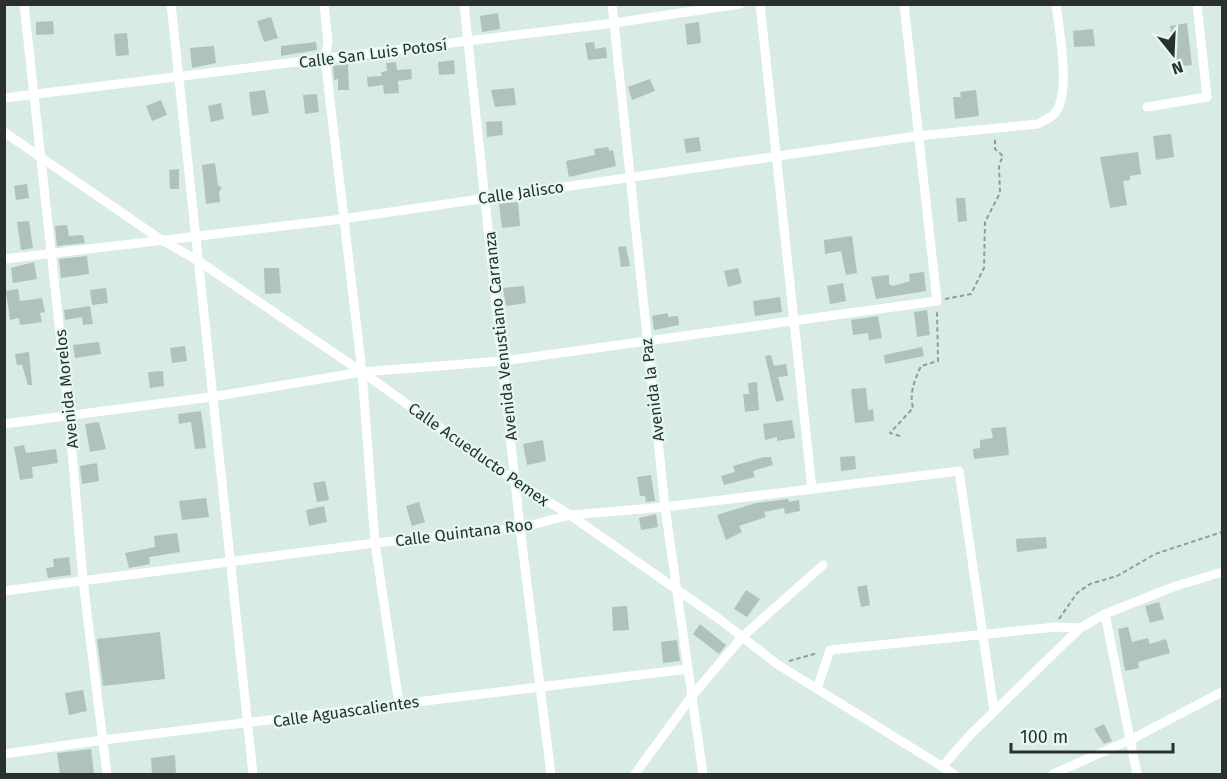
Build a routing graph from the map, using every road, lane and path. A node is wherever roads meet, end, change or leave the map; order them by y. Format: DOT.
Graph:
graph roads {
  1 [pos="24,4"];
  2 [pos="171,4"];
  3 [pos="324,4"];
  4 [pos="464,4"];
  5 [pos="612,4"];
  6 [pos="741,4"];
  7 [pos="760,4"];
  8 [pos="904,4"];
  9 [pos="1056,4"];
  10 [pos="1197,4"];
  11 [pos="614,23"];
  12 [pos="468,41"];
  13 [pos="325,58"];
  14 [pos="178,77"];
  15 [pos="33,94"];
  16 [pos="4,98"];
  17 [pos="1147,107"];
  18 [pos="995,129"];
  19 [pos="4,132"];
  20 [pos="917,136"];
  21 [pos="39,154"];
  22 [pos="775,158"];
  23 [pos="629,178"];
  24 [pos="485,197"];
  25 [pos="342,219"];
  26 [pos="197,237"];
  27 [pos="160,239"];
  28 [pos="52,252"];
  29 [pos="4,259"];
  30 [pos="200,262"];
  31 [pos="937,301"];
  32 [pos="793,319"];
  33 [pos="646,341"];
  34 [pos="502,361"];
  35 [pos="362,372"];
  36 [pos="212,397"];
  37 [pos="69,416"];
  38 [pos="4,424"];
  39 [pos="900,436"];
  40 [pos="515,481"];
  41 [pos="812,489"];
  42 [pos="665,507"];
  43 [pos="570,515"];
  44 [pos="520,528"];
  45 [pos="1222,532"];
  46 [pos="375,543"];
  47 [pos="230,563"];
  48 [pos="823,565"];
  49 [pos="1222,572"];
  50 [pos="82,580"];
  51 [pos="4,591"];
  52 [pos="679,593"];
  53 [pos="1105,615"];
  54 [pos="1056,627"];
  55 [pos="1080,628"];
  56 [pos="984,634"];
  57 [pos="742,637"];
  58 [pos="830,650"];
  59 [pos="777,664"];
  60 [pos="688,669"];
  61 [pos="539,687"];
  62 [pos="817,689"];
  63 [pos="1222,692"];
  64 [pos="692,696"];
  65 [pos="399,704"];
  66 [pos="994,711"];
  67 [pos="247,724"];
  68 [pos="103,740"];
  69 [pos="1130,740"];
  70 [pos="4,754"];
  71 [pos="942,767"];
  72 [pos="106,774"];
  73 [pos="253,774"];
  74 [pos="551,774"];
  75 [pos="635,774"];
  76 [pos="703,774"];
  77 [pos="954,774"];
  78 [pos="1053,774"];
  79 [pos="1137,774"];
  1 -- 15 [label="street, Avenida Morelos"];
  2 -- 14 [label="street"];
  3 -- 13 [label="street"];
  4 -- 12 [label="street, Avenida Venustiano Carranza"];
  5 -- 11 [label="street, Avenida la Paz"];
  6 -- 11 [label="street, Calle San Luis Potosí"];
  7 -- 22 [label="street"];
  8 -- 20 [label="street"];
  9 -- 18 [label="street, Calle Jalisco"];
  10 -- 17 [label="street"];
  11 -- 12 [label="street, Calle San Luis Potosí"];
  11 -- 23 [label="street, Avenida la Paz"];
  12 -- 13 [label="street, Calle San Luis Potosí"];
  12 -- 24 [label="street, Avenida Venustiano Carranza"];
  13 -- 14 [label="street, Calle San Luis Potosí"];
  13 -- 25 [label="street"];
  14 -- 15 [label="street, Calle San Luis Potosí"];
  14 -- 26 [label="street"];
  15 -- 16 [label="street, Calle San Luis Potosí"];
  15 -- 21 [label="street, Avenida Morelos"];
  18 -- 20 [label="street, Calle Jalisco"];
  18 -- 31 [label="path"];
  19 -- 21 [label="street, Calle Acueducto Pemex"];
  20 -- 22 [label="street, Calle Jalisco"];
  20 -- 31 [label="street"];
  21 -- 27 [label="street, Calle Acueducto Pemex"];
  21 -- 28 [label="street, Avenida Morelos"];
  22 -- 23 [label="street, Calle Jalisco"];
  22 -- 32 [label="street"];
  23 -- 24 [label="street, Calle Jalisco"];
  23 -- 33 [label="street, Avenida la Paz"];
  24 -- 25 [label="street, Calle Jalisco"];
  24 -- 34 [label="street, Avenida Venustiano Carranza"];
  25 -- 26 [label="street, Calle Jalisco"];
  25 -- 35 [label="street"];
  26 -- 27 [label="street, Calle Jalisco"];
  26 -- 30 [label="street"];
  27 -- 28 [label="street, Calle Jalisco"];
  27 -- 30 [label="street, Calle Acueducto Pemex"];
  28 -- 29 [label="street, Calle Jalisco"];
  28 -- 37 [label="street, Avenida Morelos"];
  30 -- 35 [label="street, Calle Acueducto Pemex"];
  30 -- 36 [label="street"];
  31 -- 32 [label="street"];
  31 -- 39 [label="path"];
  32 -- 33 [label="street"];
  32 -- 41 [label="street"];
  33 -- 34 [label="street"];
  33 -- 42 [label="street, Avenida la Paz"];
  34 -- 35 [label="street"];
  34 -- 40 [label="street, Avenida Venustiano Carranza"];
  35 -- 36 [label="street"];
  35 -- 40 [label="street, Calle Acueducto Pemex"];
  35 -- 46 [label="street"];
  36 -- 37 [label="street"];
  36 -- 47 [label="street"];
  37 -- 38 [label="street"];
  37 -- 50 [label="street, Avenida Morelos"];
  40 -- 43 [label="street, Calle Acueducto Pemex"];
  40 -- 44 [label="street, Avenida Venustiano Carranza"];
  41 -- 42 [label="street, Calle Quintana Roo"];
  41 -- 56 [label="street, Calle Quintana Roo"];
  42 -- 43 [label="street, Calle Quintana Roo"];
  42 -- 52 [label="street, Avenida la Paz"];
  43 -- 44 [label="street, Calle Quintana Roo"];
  43 -- 52 [label="street, Calle Acueducto Pemex"];
  44 -- 46 [label="street, Calle Quintana Roo"];
  44 -- 61 [label="street, Avenida Venustiano Carranza"];
  45 -- 54 [label="path"];
  46 -- 47 [label="street, Calle Quintana Roo"];
  46 -- 65 [label="street"];
  47 -- 50 [label="street, Calle Quintana Roo"];
  47 -- 67 [label="street"];
  48 -- 57 [label="street"];
  49 -- 53 [label="street"];
  50 -- 51 [label="street, Calle Quintana Roo"];
  50 -- 68 [label="street, Avenida Morelos"];
  52 -- 57 [label="street, Calle Acueducto Pemex"];
  52 -- 60 [label="street, Avenida la Paz"];
  53 -- 55 [label="street"];
  53 -- 69 [label="street"];
  54 -- 55 [label="street"];
  54 -- 56 [label="street"];
  55 -- 66 [label="street"];
  56 -- 58 [label="street"];
  56 -- 66 [label="street"];
  57 -- 59 [label="street, Calle Acueducto Pemex"];
  57 -- 64 [label="street"];
  58 -- 59 [label="path"];
  58 -- 62 [label="street"];
  59 -- 62 [label="street, Calle Acueducto Pemex"];
  60 -- 61 [label="street, Calle Aguascalientes"];
  60 -- 64 [label="street, Avenida la Paz"];
  61 -- 65 [label="street, Calle Aguascalientes"];
  61 -- 74 [label="street, Avenida Venustiano Carranza"];
  62 -- 71 [label="street, Calle Acueducto Pemex"];
  63 -- 69 [label="street"];
  64 -- 75 [label="street"];
  64 -- 76 [label="street, Avenida la Paz"];
  65 -- 67 [label="street, Calle Aguascalientes"];
  66 -- 71 [label="street"];
  67 -- 68 [label="street, Calle Aguascalientes"];
  67 -- 73 [label="street"];
  68 -- 70 [label="street, Calle Aguascalientes"];
  68 -- 72 [label="street, Avenida Morelos"];
  69 -- 78 [label="street"];
  69 -- 79 [label="street"];
  71 -- 77 [label="street, Calle Acueducto Pemex"];
}
